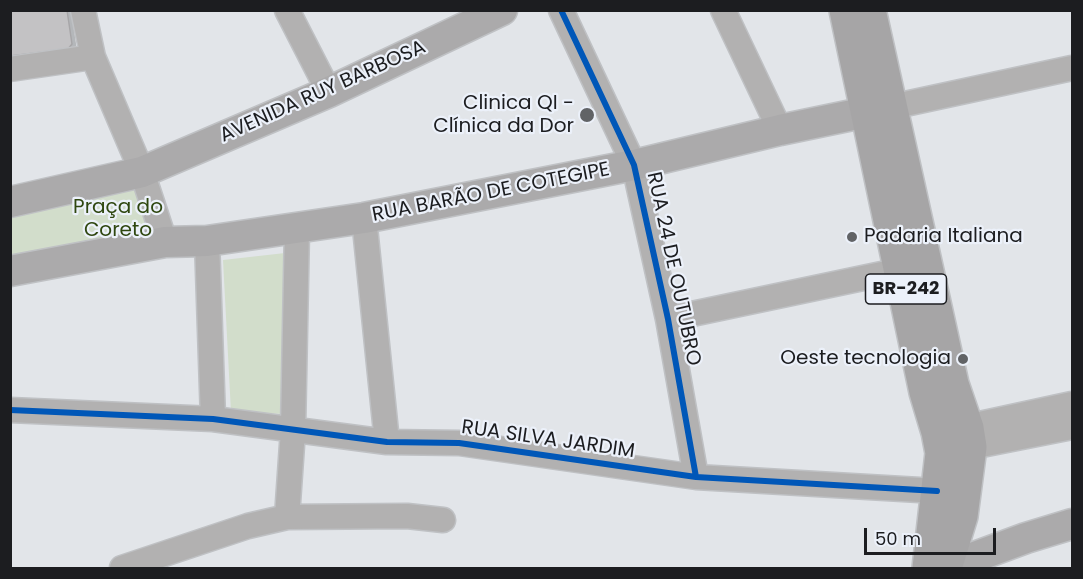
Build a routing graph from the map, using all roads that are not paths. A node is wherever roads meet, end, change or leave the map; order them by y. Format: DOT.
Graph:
graph roads {
  1 [pos="83,10"];
  2 [pos="287,10"];
  3 [pos="502,10"];
  4 [pos="561,10"];
  5 [pos="723,10"];
  6 [pos="846,10"];
  7 [pos="869,10"];
  8 [pos="93,57"];
  9 [pos="1072,68"];
  10 [pos="10,69"];
  11 [pos="329,92"];
  12 [pos="879,111"];
  13 [pos="780,130"];
  14 [pos="634,165"];
  15 [pos="142,172"];
  16 [pos="10,202"];
  17 [pos="364,218"];
  18 [pos="297,228"];
  19 [pos="207,241"];
  20 [pos="165,242"];
  21 [pos="902,270"];
  22 [pos="10,271"];
  23 [pos="668,319"];
  24 [pos="1072,404"];
  25 [pos="10,410"];
  26 [pos="213,419"];
  27 [pos="1072,427"];
  28 [pos="293,430"];
  29 [pos="954,440"];
  30 [pos="387,442"];
  31 [pos="696,477"];
  32 [pos="937,491"];
  33 [pos="287,517"];
  34 [pos="443,520"];
  35 [pos="1072,524"];
  36 [pos="122,568"];
  37 [pos="929,568"];
  38 [pos="945,568"];
  1 -- 8 [label="street"];
  2 -- 11 [label="street"];
  3 -- 11 [label="main road, AVENIDA RUY BARBOSA"];
  4 -- 14 [label="street, RUA 24 DE OUTUBRO"];
  5 -- 13 [label="street"];
  6 -- 12 [label="highway, BR-242"];
  7 -- 12 [label="highway, BR-242"];
  8 -- 10 [label="street"];
  8 -- 15 [label="street"];
  9 -- 12 [label="street, RUA BARÃO DE COTEGIPE"];
  11 -- 15 [label="main road, AVENIDA RUY BARBOSA"];
  12 -- 13 [label="main road, RUA BARÃO DE COTEGIPE"];
  12 -- 21 [label="highway, BR-242"];
  12 -- 29 [label="highway, BR-242"];
  13 -- 14 [label="main road, RUA BARÃO DE COTEGIPE"];
  14 -- 17 [label="main road, RUA BARÃO DE COTEGIPE"];
  14 -- 23 [label="street, RUA 24 DE OUTUBRO"];
  15 -- 16 [label="main road, AVENIDA RUY BARBOSA"];
  15 -- 20 [label="street"];
  17 -- 18 [label="main road, RUA BARÃO DE COTEGIPE"];
  17 -- 30 [label="street"];
  18 -- 19 [label="main road, RUA BARÃO DE COTEGIPE"];
  18 -- 28 [label="street"];
  19 -- 20 [label="main road, RUA BARÃO DE COTEGIPE"];
  19 -- 26 [label="street"];
  20 -- 22 [label="main road, RUA BARÃO DE COTEGIPE"];
  21 -- 23 [label="street"];
  21 -- 29 [label="highway, BR-242"];
  23 -- 31 [label="street, RUA 24 DE OUTUBRO"];
  24 -- 29 [label="street"];
  25 -- 26 [label="street, RUA SILVA JARDIM"];
  26 -- 28 [label="street, RUA SILVA JARDIM"];
  27 -- 29 [label="street"];
  28 -- 30 [label="street, RUA SILVA JARDIM"];
  28 -- 33 [label="street"];
  29 -- 32 [label="highway, BR-242"];
  29 -- 38 [label="highway, BR-242"];
  30 -- 31 [label="street, RUA SILVA JARDIM"];
  31 -- 32 [label="street, RUA SILVA JARDIM"];
  32 -- 37 [label="highway, BR-242"];
  33 -- 34 [label="street"];
  33 -- 36 [label="street"];
  35 -- 38 [label="main road"];
}
